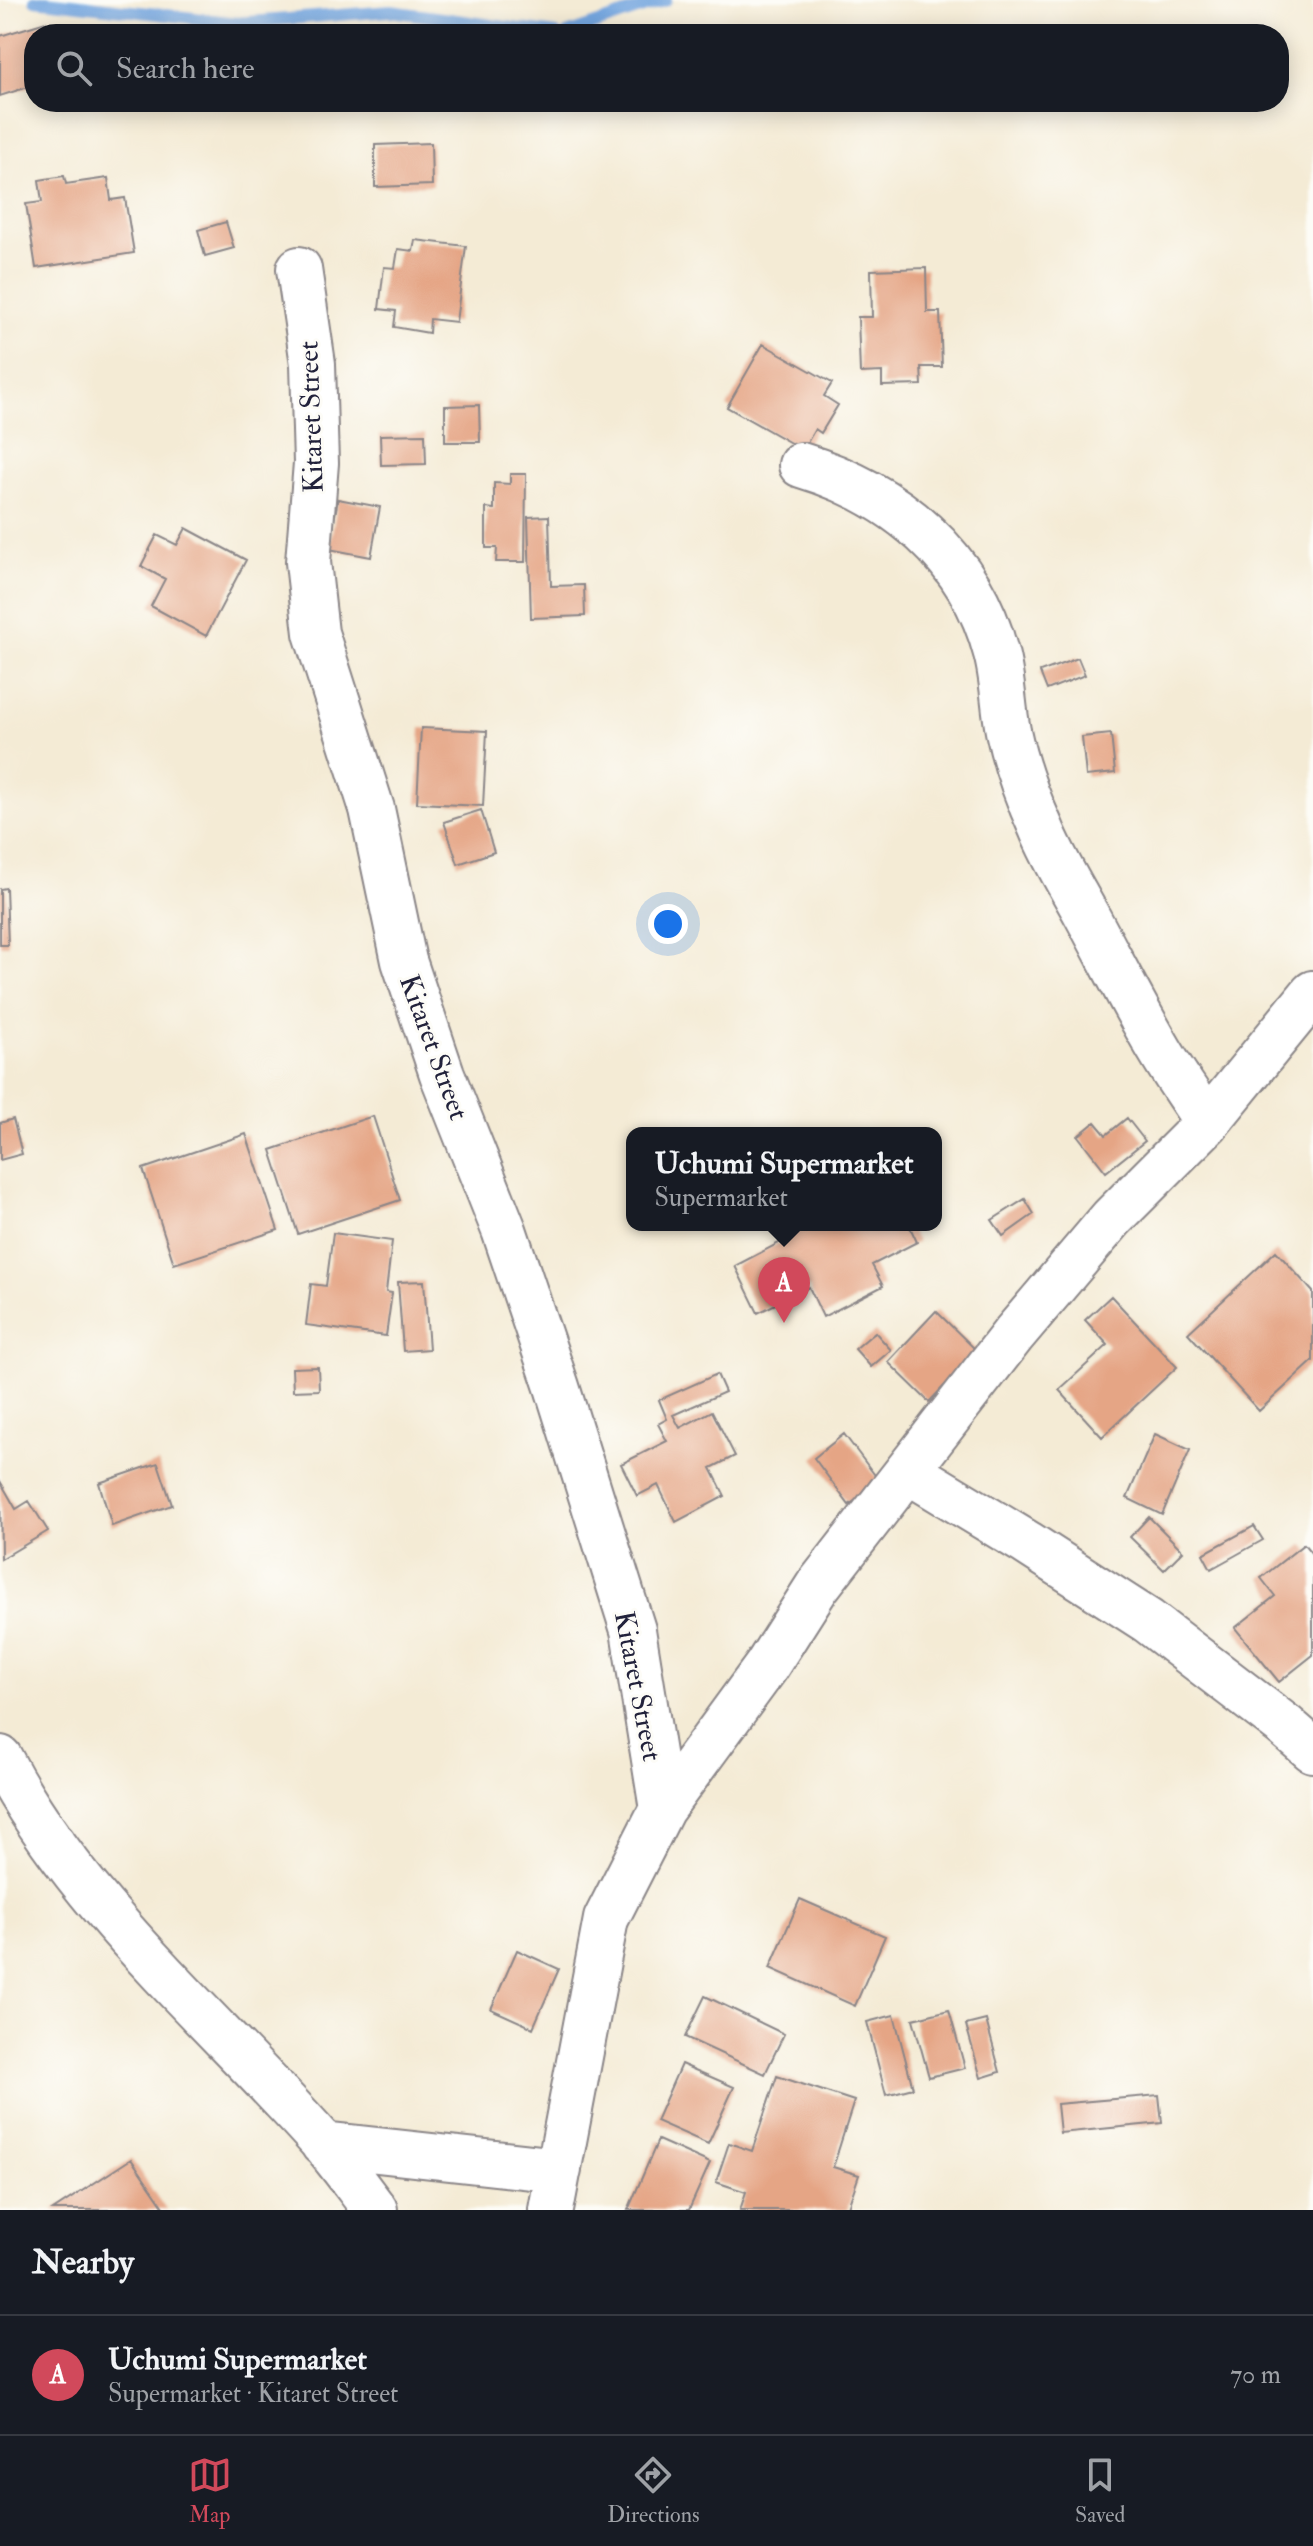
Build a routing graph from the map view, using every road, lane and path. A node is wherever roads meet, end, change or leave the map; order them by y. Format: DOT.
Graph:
graph roads {
  1 [pos="299,269"];
  2 [pos="801,465"];
  3 [pos="1313,993"];
  4 [pos="1207,1123"];
  5 [pos="908,1471"];
  6 [pos="1313,1750"];
  7 [pos="0,1758"];
  8 [pos="662,1809"];
  9 [pos="323,2144"];
  10 [pos="555,2190"];
  11 [pos="375,2210"];
  1 -- 8 [label="street, Kitaret Street"];
  2 -- 4 [label="street"];
  3 -- 4 [label="street"];
  4 -- 5 [label="street"];
  5 -- 6 [label="street"];
  5 -- 8 [label="street"];
  7 -- 9 [label="street"];
  8 -- 10 [label="street"];
  9 -- 10 [label="street"];
  9 -- 11 [label="street"];
}
